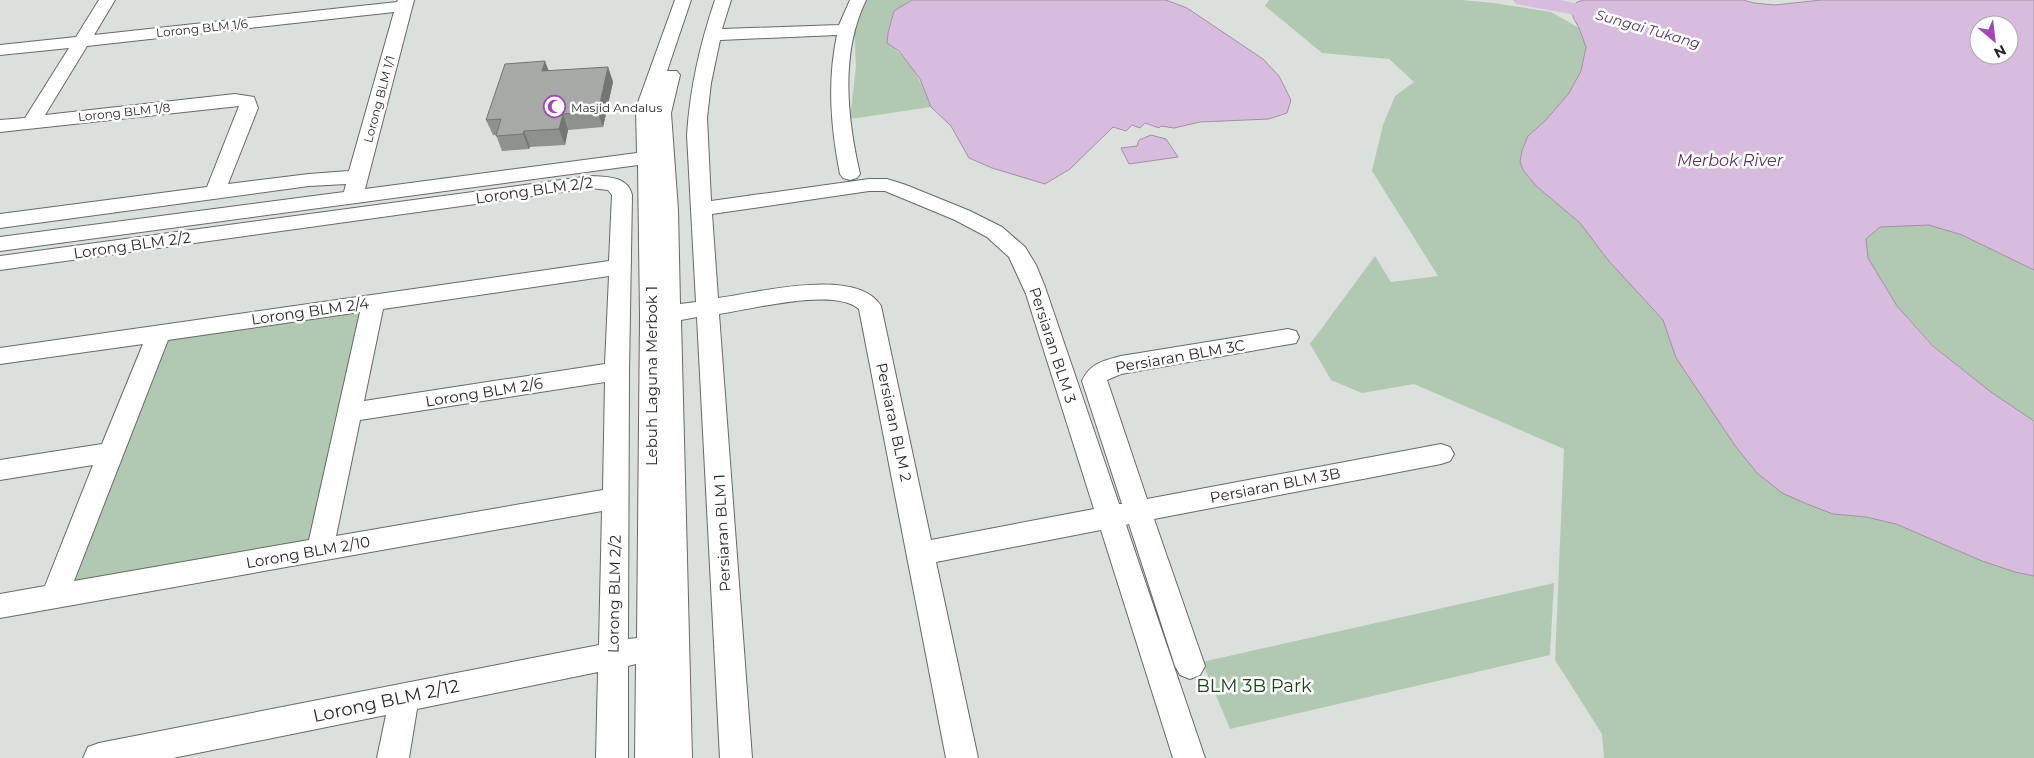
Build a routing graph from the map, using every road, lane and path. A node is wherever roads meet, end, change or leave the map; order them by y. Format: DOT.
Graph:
graph roads {
  1 [pos="107,0"];
  2 [pos="683,0"];
  3 [pos="696,0"];
  4 [pos="723,0"];
  5 [pos="858,0"];
  6 [pos="403,9"];
  7 [pos="846,30"];
  8 [pos="711,35"];
  9 [pos="77,48"];
  10 [pos="0,50"];
  11 [pos="0,64"];
  12 [pos="31,123"];
  13 [pos="0,126"];
  14 [pos="656,152"];
  15 [pos="363,156"];
  16 [pos="850,174"];
  17 [pos="309,180"];
  18 [pos="355,187"];
  19 [pos="215,193"];
  20 [pos="702,209"];
  21 [pos="0,221"];
  22 [pos="0,234"];
  23 [pos="0,244"];
  24 [pos="0,263"];
  25 [pos="620,267"];
  26 [pos="373,302"];
  27 [pos="708,308"];
  28 [pos="660,315"];
  29 [pos="159,333"];
  30 [pos="1288,337"];
  31 [pos="0,356"];
  32 [pos="617,371"];
  33 [pos="350,412"];
  34 [pos="111,452"];
  35 [pos="1441,454"];
  36 [pos="0,470"];
  37 [pos="616,498"];
  38 [pos="1137,510"];
  39 [pos="1109,516"];
  40 [pos="320,550"];
  41 [pos="921,553"];
  42 [pos="55,596"];
  43 [pos="0,606"];
  44 [pos="662,645"];
  45 [pos="613,656"];
  46 [pos="1190,666"];
  47 [pos="404,697"];
  48 [pos="180,750"];
  49 [pos="100,758"];
  50 [pos="393,758"];
  51 [pos="612,758"];
  52 [pos="651,758"];
  53 [pos="676,758"];
  54 [pos="736,758"];
  55 [pos="962,758"];
  56 [pos="1189,758"];
  1 -- 9 [label="street"];
  2 -- 14 [label="street, Lebuh Laguna Merbok 1"];
  3 -- 14 [label="street, Lebuh Laguna Merbok 1"];
  4 -- 8 [label="street"];
  5 -- 7 [label="street"];
  6 -- 9 [label="street, Lorong BLM 1/6"];
  6 -- 15 [label="street, Lorong BLM 1/1"];
  7 -- 8 [label="street"];
  7 -- 16 [label="street"];
  8 -- 20 [label="street"];
  9 -- 10 [label="street, Lorong BLM 1/6"];
  9 -- 11 [label="street, Lorong BLM 1/6"];
  9 -- 12 [label="street"];
  12 -- 13 [label="street, Lorong BLM 1/8"];
  12 -- 19 [label="street, Lorong BLM 1/8"];
  14 -- 18 [label="street"];
  14 -- 28 [label="street, Lebuh Laguna Merbok 1"];
  15 -- 17 [label="street"];
  15 -- 18 [label="street, Lorong BLM 1/1"];
  17 -- 18 [label="street"];
  17 -- 19 [label="street"];
  18 -- 22 [label="street"];
  18 -- 23 [label="street"];
  19 -- 21 [label="street"];
  20 -- 27 [label="street"];
  20 -- 39 [label="street, Persiaran BLM 3"];
  24 -- 25 [label="street, Lorong BLM 2/2"];
  25 -- 26 [label="street, Lorong BLM 2/4"];
  25 -- 32 [label="street, Lorong BLM 2/2"];
  26 -- 29 [label="street, Lorong BLM 2/4"];
  26 -- 33 [label="street"];
  27 -- 28 [label="street, Persiaran BLM 2"];
  27 -- 41 [label="street, Persiaran BLM 2"];
  27 -- 54 [label="street, Persiaran BLM 1"];
  28 -- 44 [label="street, Lebuh Laguna Merbok 1"];
  29 -- 31 [label="street, Lorong BLM 2/4"];
  29 -- 34 [label="street"];
  30 -- 38 [label="street, Persiaran BLM 3C"];
  32 -- 33 [label="street, Lorong BLM 2/6"];
  32 -- 37 [label="street, Lorong BLM 2/2"];
  33 -- 40 [label="street"];
  34 -- 36 [label="street"];
  34 -- 42 [label="street"];
  35 -- 38 [label="street, Persiaran BLM 3B"];
  37 -- 40 [label="street, Lorong BLM 2/10"];
  37 -- 45 [label="street, Lorong BLM 2/2"];
  38 -- 39 [label="street, Persiaran BLM 3B"];
  38 -- 46 [label="street"];
  39 -- 41 [label="street, Persiaran BLM 3B"];
  39 -- 56 [label="street, Persiaran BLM 3"];
  40 -- 42 [label="street, Lorong BLM 2/10"];
  41 -- 55 [label="street, Persiaran BLM 2"];
  42 -- 43 [label="street, Lorong BLM 2/10"];
  44 -- 45 [label="street, Lorong BLM 2/12"];
  44 -- 52 [label="street, Lebuh Laguna Merbok 1"];
  44 -- 53 [label="street, Lebuh Laguna Merbok 1"];
  45 -- 47 [label="street, Lorong BLM 2/12"];
  45 -- 51 [label="street, Lorong BLM 2/2"];
  47 -- 48 [label="street, Lorong BLM 2/12"];
  47 -- 50 [label="street"];
  48 -- 49 [label="street, Lorong BLM 2/12"];
}
